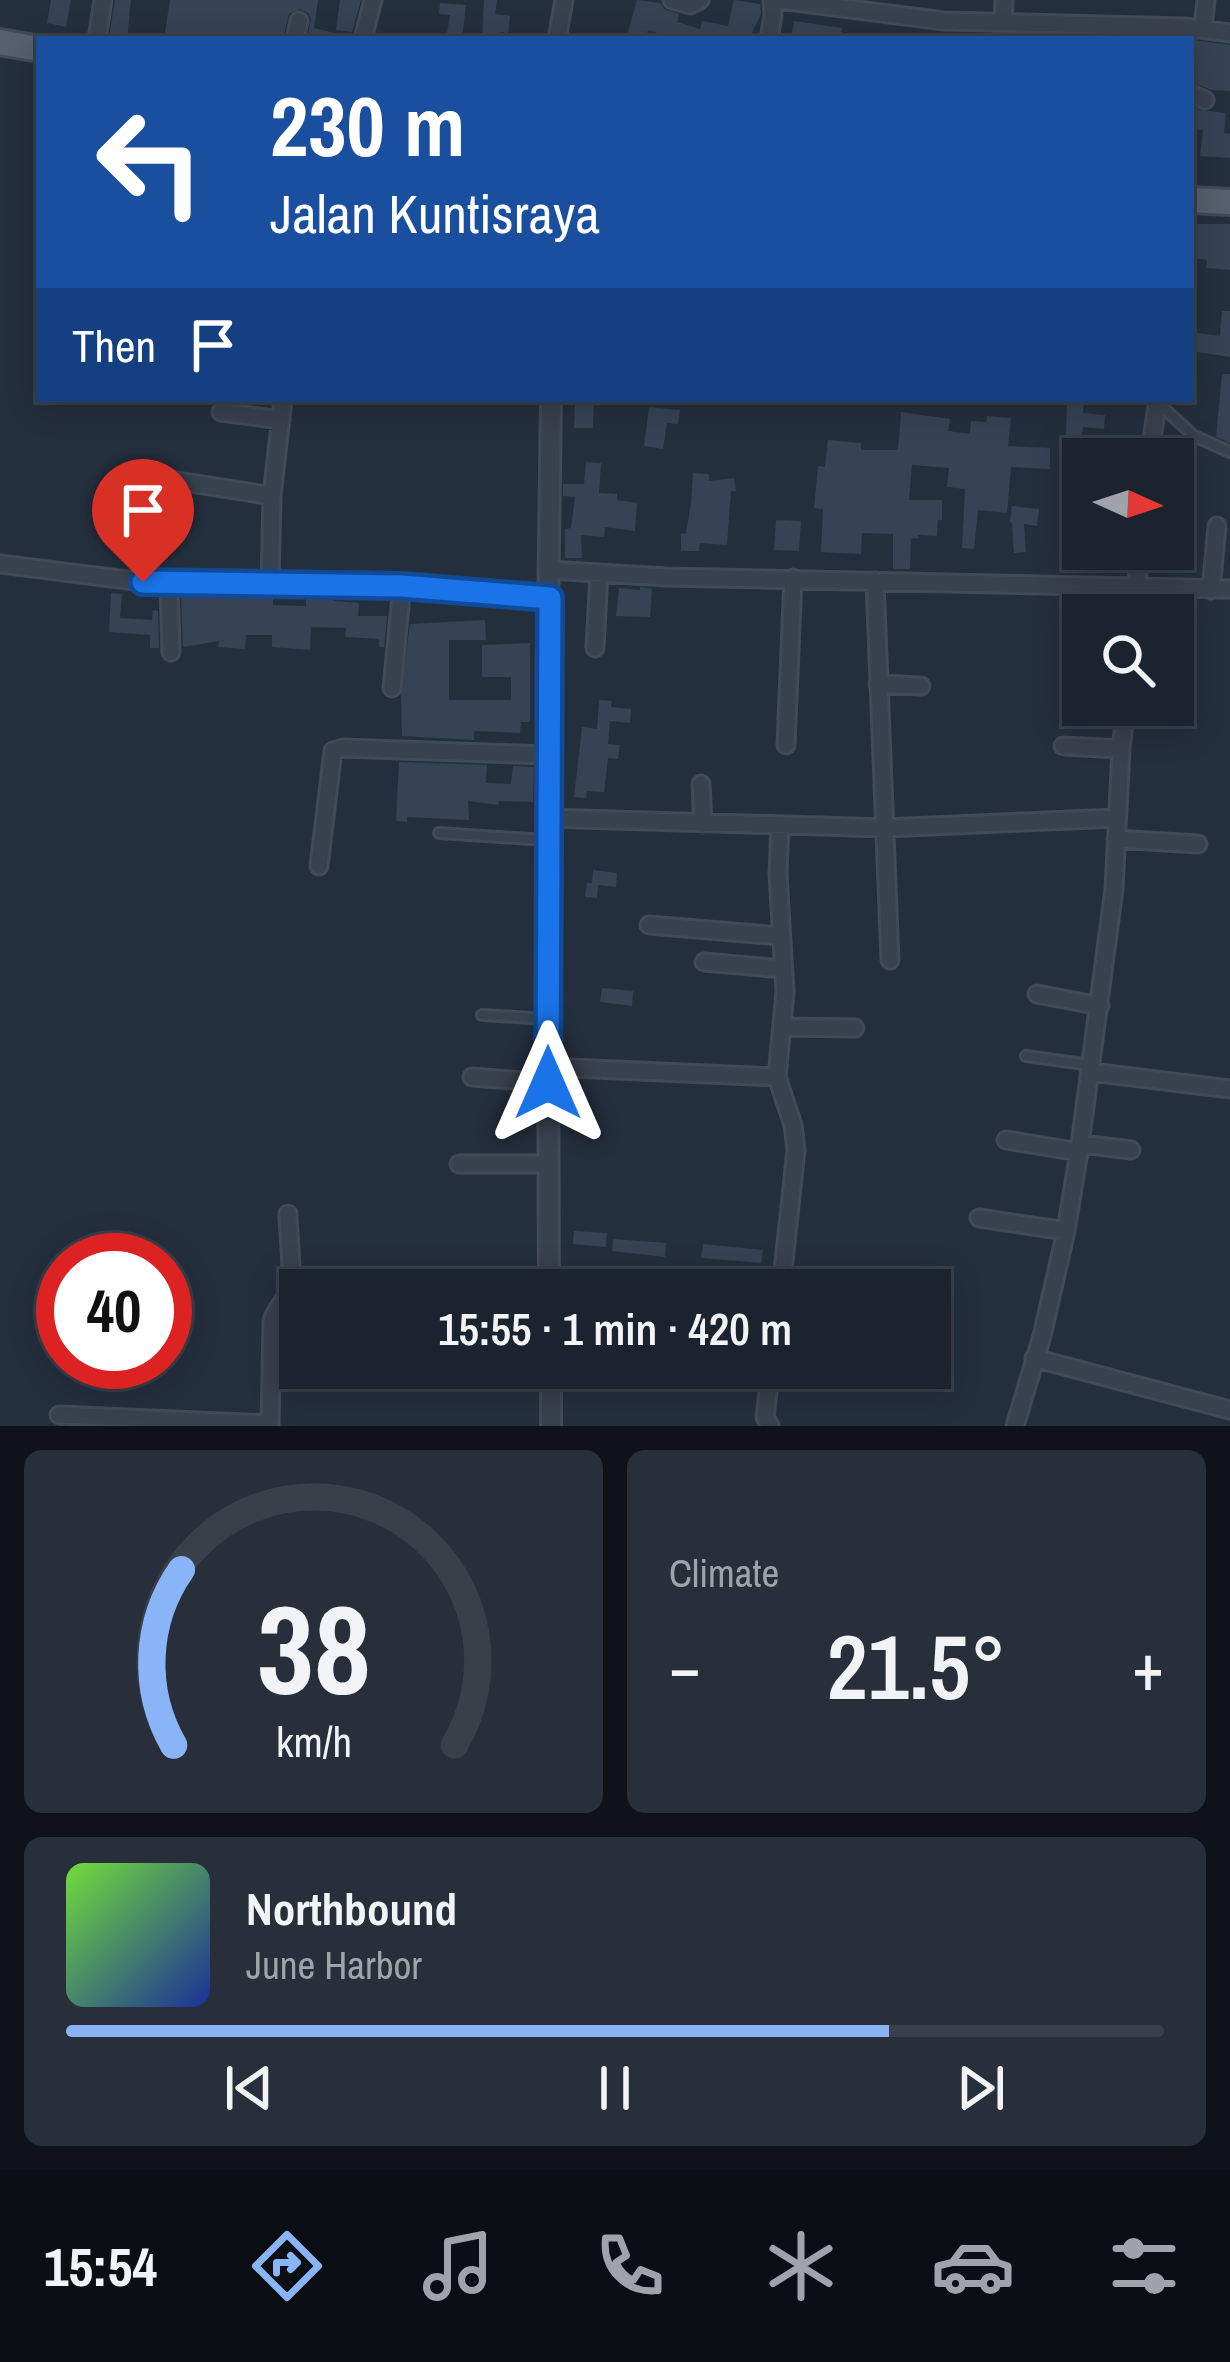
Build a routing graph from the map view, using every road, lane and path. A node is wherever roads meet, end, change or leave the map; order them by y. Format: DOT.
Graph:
graph roads {
  1 [pos="103,0"];
  2 [pos="373,0"];
  3 [pos="564,0"];
  4 [pos="672,0"];
  5 [pos="700,0"];
  6 [pos="776,0"];
  7 [pos="1004,0"];
  8 [pos="1206,0"];
  9 [pos="873,6"];
  10 [pos="299,21"];
  11 [pos="1003,23"];
  12 [pos="1203,28"];
  13 [pos="1184,33"];
  14 [pos="1230,33"];
  15 [pos="97,36"];
  16 [pos="296,36"];
  17 [pos="364,36"];
  18 [pos="558,36"];
  19 [pos="770,36"];
  20 [pos="0,42"];
  21 [pos="36,48"];
  22 [pos="1194,200"];
  23 [pos="1230,202"];
  24 [pos="283,402"];
  25 [pos="551,402"];
  26 [pos="1158,402"];
  27 [pos="1160,402"];
  28 [pos="221,412"];
  29 [pos="281,420"];
  30 [pos="1151,438"];
  31 [pos="1230,452"];
  32 [pos="165,478"];
  33 [pos="272,496"];
  34 [pos="1217,526"];
  35 [pos="0,564"];
  36 [pos="549,570"];
  37 [pos="1137,570"];
  38 [pos="599,573"];
  39 [pos="793,578"];
  40 [pos="875,581"];
  41 [pos="270,583"];
  42 [pos="169,584"];
  43 [pos="401,586"];
  44 [pos="1136,588"];
  45 [pos="1230,589"];
  46 [pos="1211,590"];
  47 [pos="1136,594"];
  48 [pos="550,598"];
  49 [pos="595,648"];
  50 [pos="171,652"];
  51 [pos="878,683"];
  52 [pos="922,686"];
  53 [pos="392,688"];
  54 [pos="1124,726"];
  55 [pos="786,746"];
  56 [pos="1063,746"];
  57 [pos="1121,749"];
  58 [pos="548,754"];
  59 [pos="701,784"];
  60 [pos="547,818"];
  61 [pos="1117,818"];
  62 [pos="704,824"];
  63 [pos="780,826"];
  64 [pos="885,828"];
  65 [pos="439,833"];
  66 [pos="1116,839"];
  67 [pos="547,841"];
  68 [pos="1198,844"];
  69 [pos="319,866"];
  70 [pos="649,925"];
  71 [pos="780,937"];
  72 [pos="890,960"];
  73 [pos="704,962"];
  74 [pos="784,969"];
  75 [pos="1036,994"];
  76 [pos="1100,1006"];
  77 [pos="482,1015"];
  78 [pos="549,1018"];
  79 [pos="783,1027"];
  80 [pos="856,1028"];
  81 [pos="1026,1056"];
  82 [pos="1092,1068"];
  83 [pos="548,1075"];
  84 [pos="472,1077"];
  85 [pos="777,1077"];
  86 [pos="1230,1089"];
  87 [pos="1006,1140"];
  88 [pos="1080,1148"];
  89 [pos="1131,1150"];
  90 [pos="459,1164"];
  91 [pos="549,1164"];
  92 [pos="288,1214"];
  93 [pos="979,1218"];
  94 [pos="1066,1232"];
  95 [pos="549,1269"];
  96 [pos="783,1269"];
  97 [pos="1034,1358"];
  98 [pos="550,1389"];
  99 [pos="768,1389"];
  100 [pos="1230,1410"];
  101 [pos="59,1415"];
  102 [pos="270,1425"];
  103 [pos="551,1426"];
  104 [pos="770,1426"];
  105 [pos="1015,1426"];
  1 -- 15 [label="street"];
  2 -- 17 [label="street"];
  3 -- 18 [label="street"];
  4 -- 5 [label="street"];
  6 -- 9 [label="street"];
  6 -- 19 [label="street"];
  7 -- 11 [label="street"];
  8 -- 12 [label="street"];
  9 -- 11 [label="street"];
  10 -- 16 [label="street"];
  11 -- 13 [label="street"];
  12 -- 13 [label="street"];
  12 -- 14 [label="street"];
  20 -- 21 [label="main road"];
  22 -- 23 [label="main road"];
  24 -- 29 [label="street"];
  25 -- 36 [label="street"];
  26 -- 30 [label="street"];
  27 -- 31 [label="lane"];
  28 -- 29 [label="street"];
  29 -- 33 [label="street"];
  32 -- 33 [label="street"];
  33 -- 41 [label="street"];
  34 -- 46 [label="street"];
  35 -- 42 [label="street"];
  36 -- 38 [label="street"];
  36 -- 48 [label="street"];
  37 -- 44 [label="street"];
  38 -- 39 [label="street"];
  38 -- 49 [label="street"];
  39 -- 40 [label="street"];
  39 -- 55 [label="street"];
  40 -- 44 [label="street"];
  40 -- 51 [label="street"];
  41 -- 42 [label="street"];
  41 -- 43 [label="street"];
  42 -- 50 [label="street"];
  43 -- 48 [label="street"];
  43 -- 53 [label="street"];
  44 -- 46 [label="street"];
  44 -- 47 [label="street"];
  45 -- 46 [label="street"];
  48 -- 58 [label="street"];
  51 -- 52 [label="street"];
  51 -- 64 [label="street"];
  54 -- 57 [label="street"];
  56 -- 57 [label="street"];
  57 -- 61 [label="street"];
  58 -- 60 [label="street"];
  58 -- 69 [label="street"];
  59 -- 62 [label="street"];
  60 -- 62 [label="street"];
  60 -- 67 [label="street"];
  61 -- 64 [label="street"];
  61 -- 66 [label="street"];
  62 -- 63 [label="street"];
  63 -- 64 [label="street"];
  63 -- 71 [label="street"];
  64 -- 72 [label="street"];
  65 -- 67 [label="lane"];
  66 -- 68 [label="street"];
  66 -- 76 [label="street"];
  67 -- 78 [label="street"];
  70 -- 71 [label="street"];
  71 -- 74 [label="street"];
  73 -- 74 [label="street"];
  74 -- 79 [label="street"];
  75 -- 76 [label="street"];
  76 -- 82 [label="street"];
  77 -- 78 [label="lane"];
  78 -- 83 [label="street"];
  79 -- 80 [label="street"];
  79 -- 85 [label="street"];
  81 -- 82 [label="lane"];
  82 -- 86 [label="street"];
  82 -- 88 [label="street"];
  83 -- 84 [label="street"];
  83 -- 85 [label="street"];
  83 -- 91 [label="street"];
  85 -- 96 [label="street"];
  87 -- 88 [label="street"];
  88 -- 89 [label="street"];
  88 -- 94 [label="street"];
  90 -- 91 [label="street"];
  91 -- 95 [label="street"];
  92 -- 102 [label="street"];
  93 -- 94 [label="street"];
  94 -- 97 [label="street"];
  97 -- 100 [label="street"];
  97 -- 105 [label="street"];
  98 -- 103 [label="street"];
  99 -- 104 [label="street"];
  101 -- 102 [label="street"];
}
